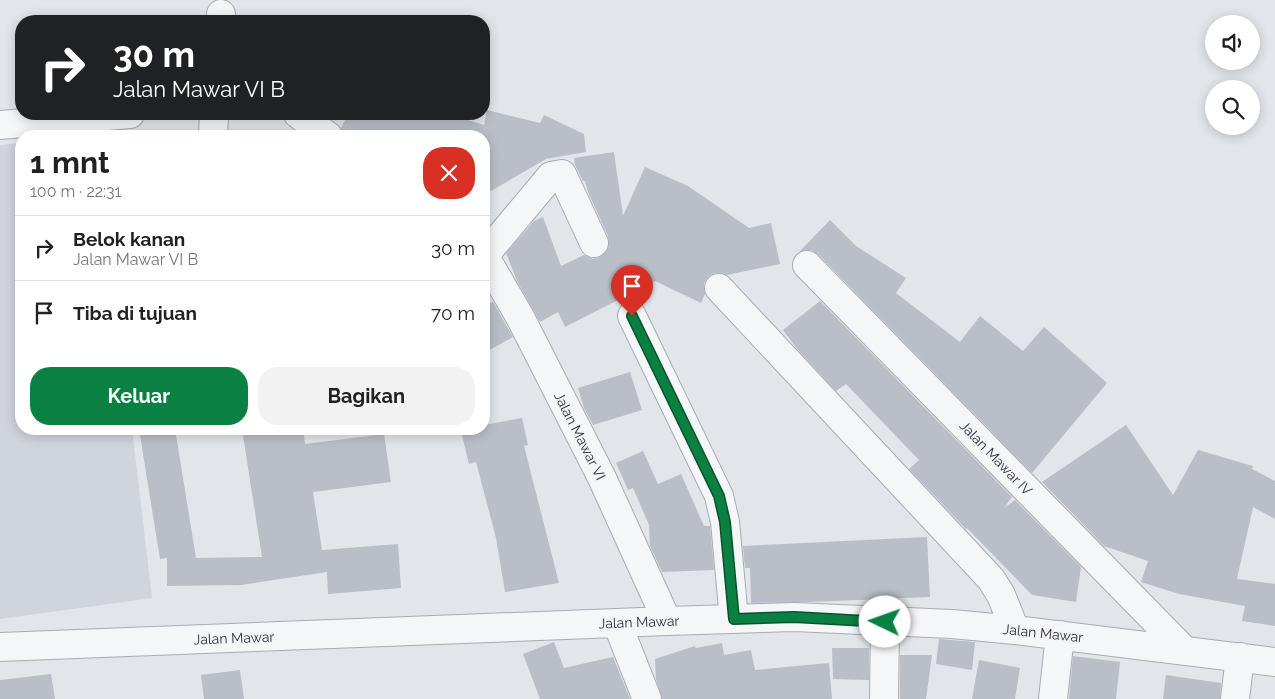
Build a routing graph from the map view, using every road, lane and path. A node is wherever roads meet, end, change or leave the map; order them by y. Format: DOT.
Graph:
graph roads {
  1 [pos="59,120"];
  2 [pos="306,120"];
  3 [pos="0,125"];
  4 [pos="320,130"];
  5 [pos="594,243"];
  6 [pos="490,249"];
  7 [pos="807,265"];
  8 [pos="490,266"];
  9 [pos="719,288"];
  10 [pos="632,316"];
  11 [pos="734,619"];
  12 [pos="667,620"];
  13 [pos="617,622"];
  14 [pos="885,622"];
  15 [pos="1014,630"];
  16 [pos="1060,635"];
  17 [pos="0,647"];
  18 [pos="1185,651"];
  19 [pos="1240,657"];
  20 [pos="1275,662"];
  21 [pos="647,699"];
  22 [pos="884,699"];
  23 [pos="1053,699"];
  24 [pos="1235,699"];
  1 -- 3 [label="street"];
  2 -- 4 [label="street"];
  5 -- 6 [label="street"];
  7 -- 18 [label="street, Jalan Mawar IV"];
  8 -- 12 [label="street, Jalan Mawar VI"];
  9 -- 15 [label="street"];
  10 -- 11 [label="street"];
  11 -- 12 [label="street, Jalan Mawar"];
  11 -- 14 [label="street, Jalan Mawar"];
  12 -- 13 [label="street, Jalan Mawar"];
  13 -- 17 [label="street, Jalan Mawar"];
  13 -- 21 [label="street"];
  14 -- 15 [label="street, Jalan Mawar"];
  14 -- 22 [label="street"];
  15 -- 16 [label="street, Jalan Mawar"];
  16 -- 18 [label="street, Jalan Mawar"];
  16 -- 23 [label="street"];
  18 -- 19 [label="street, Jalan Mawar"];
  19 -- 20 [label="street, Jalan Mawar"];
  19 -- 24 [label="street"];
}
